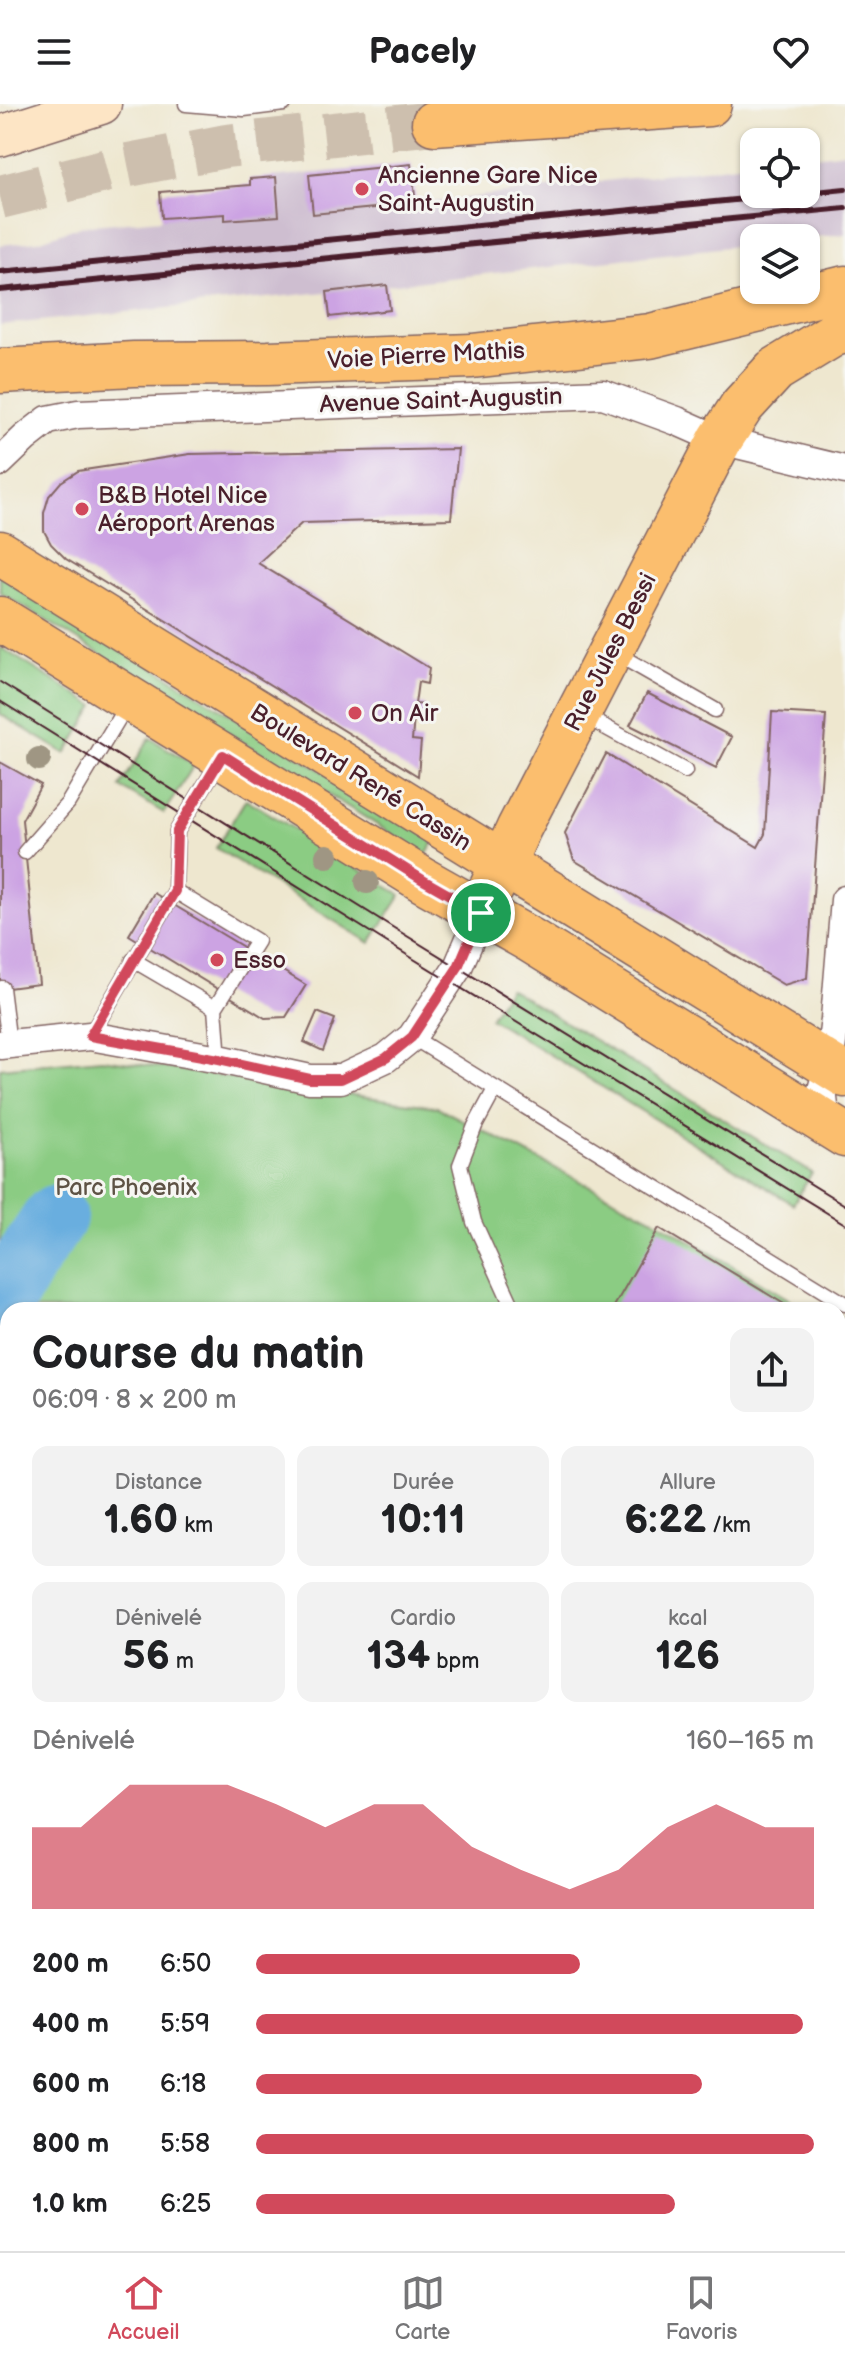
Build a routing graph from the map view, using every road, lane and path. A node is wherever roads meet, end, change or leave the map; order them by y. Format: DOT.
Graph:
graph roads {
  1 [pos="101,104"];
  2 [pos="186,104"];
  3 [pos="284,104"];
  4 [pos="709,104"];
  5 [pos="434,123"];
  6 [pos="0,136"];
  7 [pos="845,288"];
  8 [pos="845,331"];
  9 [pos="0,371"];
  10 [pos="720,440"];
  11 [pos="0,462"];
  12 [pos="845,470"];
  13 [pos="0,553"];
  14 [pos="0,619"];
  15 [pos="611,651"];
  16 [pos="130,699"];
  17 [pos="715,710"];
  18 [pos="579,712"];
  19 [pos="223,755"];
  20 [pos="685,771"];
  21 [pos="25,852"];
  22 [pos="501,864"];
  23 [pos="175,891"];
  24 [pos="845,900"];
  25 [pos="481,913"];
  26 [pos="133,960"];
  27 [pos="2,988"];
  28 [pos="215,1008"];
  29 [pos="90,1036"];
  30 [pos="412,1037"];
  31 [pos="4,1045"];
  32 [pos="219,1059"];
  33 [pos="837,1070"];
  34 [pos="495,1089"];
  35 [pos="836,1129"];
  36 [pos="510,1302"];
  37 [pos="842,1302"];
  1 -- 6 [label="main road"];
  2 -- 3 [label="lane"];
  4 -- 5 [label="main road"];
  7 -- 9 [label="main road, Voie Pierre Mathis"];
  8 -- 10 [label="main road"];
  10 -- 11 [label="street, Avenue Saint-Augustin"];
  10 -- 12 [label="street, Avenue Saint-Augustin"];
  10 -- 15 [label="main road, Rue Jules Bessi"];
  13 -- 22 [label="main road, Boulevard René Cassin"];
  14 -- 16 [label="main road"];
  15 -- 17 [label="lane"];
  15 -- 18 [label="main road, Rue Jules Bessi"];
  16 -- 19 [label="main road"];
  16 -- 21 [label="lane"];
  18 -- 20 [label="lane"];
  18 -- 22 [label="main road, Rue Jules Bessi"];
  19 -- 23 [label="lane"];
  19 -- 25 [label="main road"];
  22 -- 25 [label="main road, Rue Jules Bessi"];
  22 -- 33 [label="main road, Boulevard René Cassin"];
  23 -- 26 [label="lane"];
  23 -- 28 [label="lane"];
  24 -- 33 [label="street"];
  25 -- 30 [label="street"];
  25 -- 35 [label="main road"];
  26 -- 28 [label="lane"];
  26 -- 29 [label="lane"];
  27 -- 31 [label="lane"];
  28 -- 32 [label="lane"];
  29 -- 31 [label="street"];
  29 -- 32 [label="street"];
  30 -- 32 [label="street"];
  30 -- 34 [label="lane"];
  33 -- 35 [label="street"];
  34 -- 36 [label="lane"];
  34 -- 37 [label="lane"];
}
